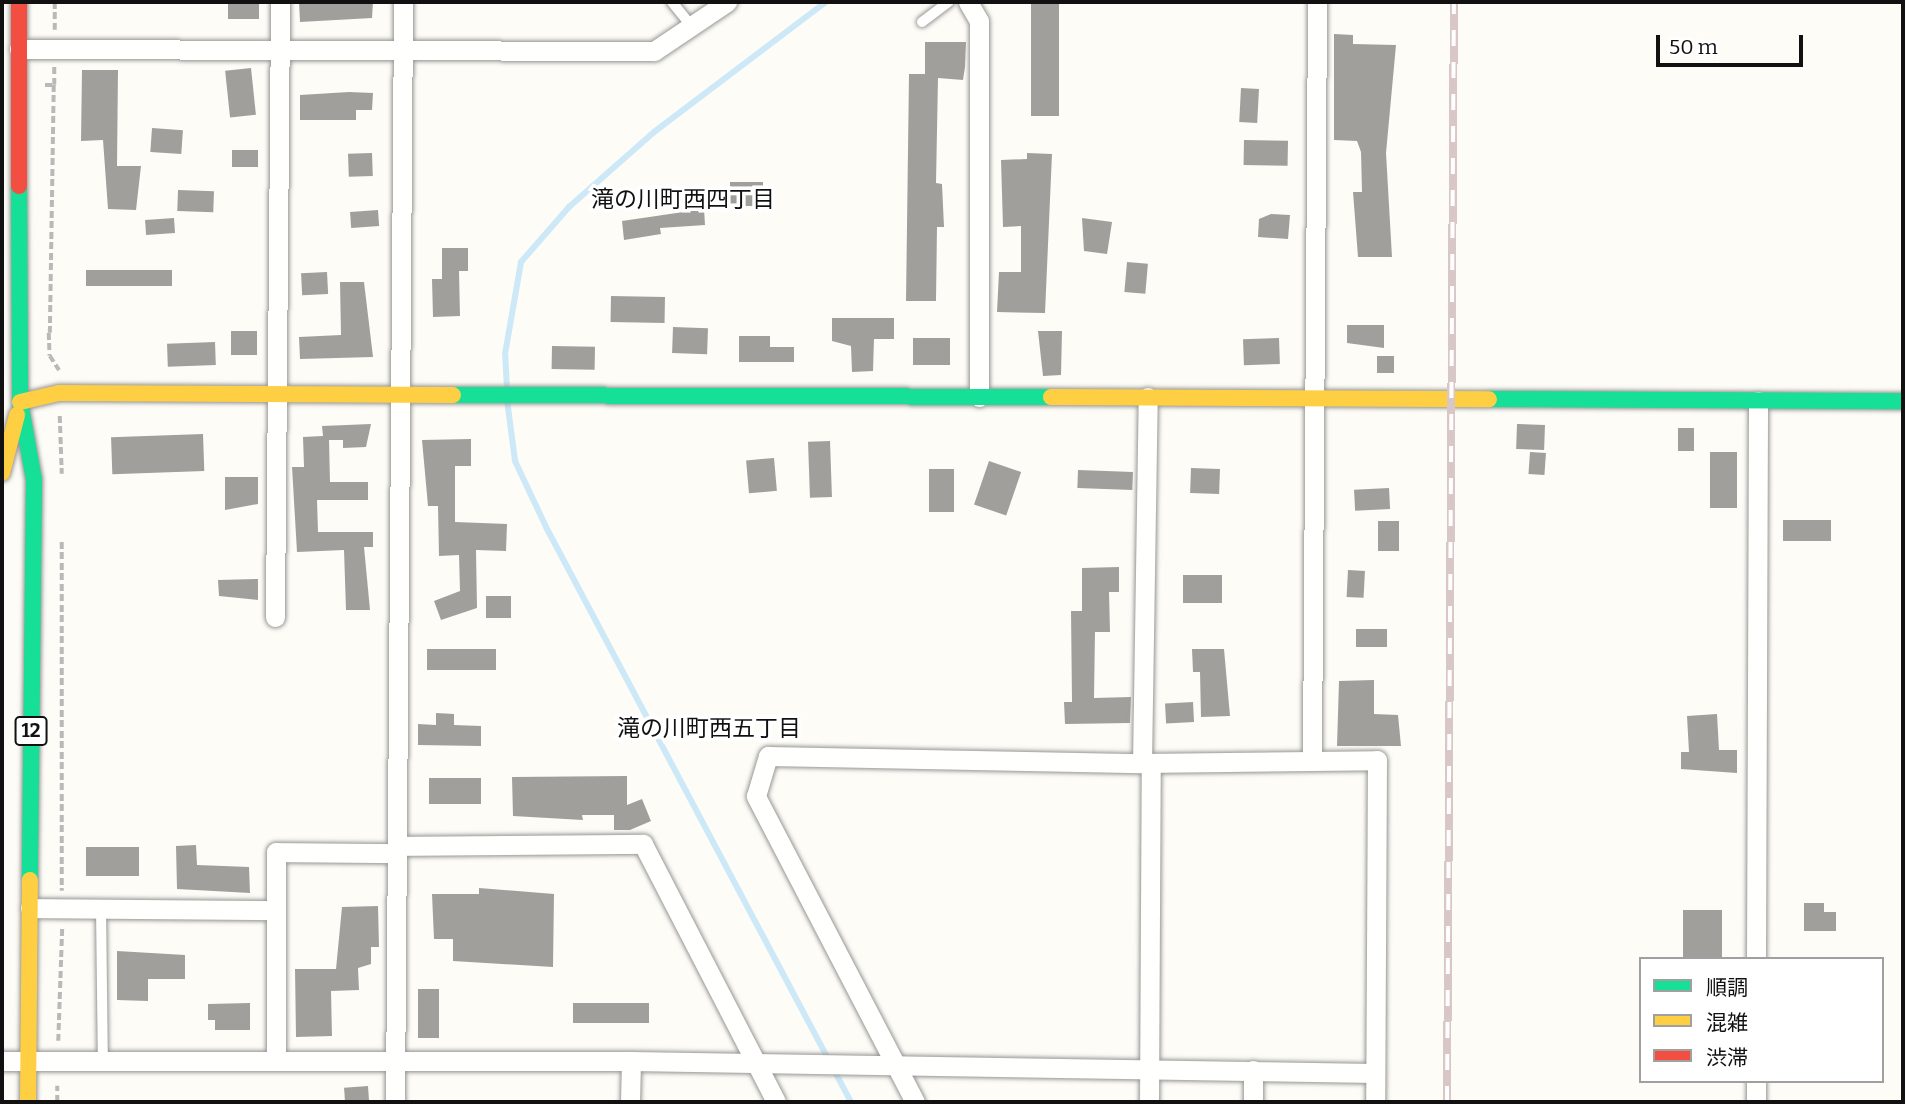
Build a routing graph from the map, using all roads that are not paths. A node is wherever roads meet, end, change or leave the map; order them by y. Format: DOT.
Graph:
graph roads {
  1 [pos="19,2"];
  2 [pos="280,2"];
  3 [pos="403,2"];
  4 [pos="672,2"];
  5 [pos="727,2"];
  6 [pos="949,2"];
  7 [pos="968,2"];
  8 [pos="1317,2"];
  9 [pos="922,22"];
  10 [pos="692,27"];
  11 [pos="19,49"];
  12 [pos="280,49"];
  13 [pos="402,50"];
  14 [pos="276,393"];
  15 [pos="399,395"];
  16 [pos="979,397"];
  17 [pos="1148,397"];
  18 [pos="1315,397"];
  19 [pos="2,400"];
  20 [pos="1758,401"];
  21 [pos="1903,401"];
  22 [pos="20,402"];
  23 [pos="2,417"];
  24 [pos="2,472"];
  25 [pos="275,617"];
  26 [pos="1312,759"];
  27 [pos="1147,763"];
  28 [pos="397,849"];
  29 [pos="30,908"];
  30 [pos="101,908"];
  31 [pos="276,909"];
  32 [pos="1756,957"];
  33 [pos="2,1061"];
  34 [pos="103,1061"];
  35 [pos="276,1061"];
  36 [pos="631,1061"];
  37 [pos="28,1062"];
  38 [pos="396,1062"];
  39 [pos="758,1065"];
  40 [pos="895,1066"];
  41 [pos="1149,1067"];
  42 [pos="1253,1070"];
  43 [pos="1375,1073"];
  44 [pos="1756,1083"];
  45 [pos="28,1102"];
  46 [pos="395,1102"];
  47 [pos="630,1102"];
  48 [pos="776,1102"];
  49 [pos="915,1102"];
  50 [pos="1149,1102"];
  51 [pos="1253,1102"];
  52 [pos="1375,1102"];
  53 [pos="1756,1102"];
  1 -- 11 [label="main road, 12"];
  2 -- 12 [label="street"];
  3 -- 13 [label="street"];
  4 -- 10 [label="lane"];
  5 -- 10 [label="street"];
  6 -- 9 [label="lane"];
  7 -- 16 [label="street"];
  8 -- 18 [label="street"];
  10 -- 13 [label="street"];
  11 -- 12 [label="street"];
  11 -- 22 [label="main road, 12"];
  12 -- 13 [label="street"];
  12 -- 14 [label="street"];
  13 -- 15 [label="street"];
  14 -- 15 [label="main road"];
  14 -- 22 [label="main road"];
  14 -- 25 [label="street"];
  15 -- 16 [label="main road"];
  15 -- 28 [label="street"];
  16 -- 17 [label="main road"];
  17 -- 18 [label="main road"];
  17 -- 27 [label="street"];
  18 -- 20 [label="main road"];
  18 -- 26 [label="street"];
  19 -- 22 [label="main road"];
  20 -- 21 [label="main road"];
  20 -- 32 [label="street"];
  22 -- 23 [label="main road"];
  22 -- 24 [label="main road, 12"];
  22 -- 29 [label="main road, 12"];
  26 -- 27 [label="street"];
  26 -- 43 [label="street"];
  27 -- 40 [label="street"];
  27 -- 41 [label="street"];
  28 -- 31 [label="street"];
  28 -- 38 [label="street"];
  28 -- 39 [label="street"];
  29 -- 30 [label="street"];
  29 -- 37 [label="main road, 12"];
  30 -- 31 [label="street"];
  30 -- 34 [label="lane"];
  31 -- 35 [label="street"];
  33 -- 37 [label="street"];
  34 -- 35 [label="street"];
  34 -- 37 [label="street"];
  35 -- 38 [label="street"];
  36 -- 38 [label="street"];
  36 -- 39 [label="street"];
  36 -- 47 [label="street"];
  37 -- 45 [label="main road, 12"];
  38 -- 46 [label="street"];
  39 -- 40 [label="street"];
  39 -- 48 [label="street"];
  40 -- 41 [label="street"];
  40 -- 49 [label="street"];
  41 -- 42 [label="street"];
  41 -- 50 [label="street"];
  42 -- 43 [label="street"];
  42 -- 51 [label="street"];
  43 -- 52 [label="street"];
  44 -- 53 [label="street"];
}
